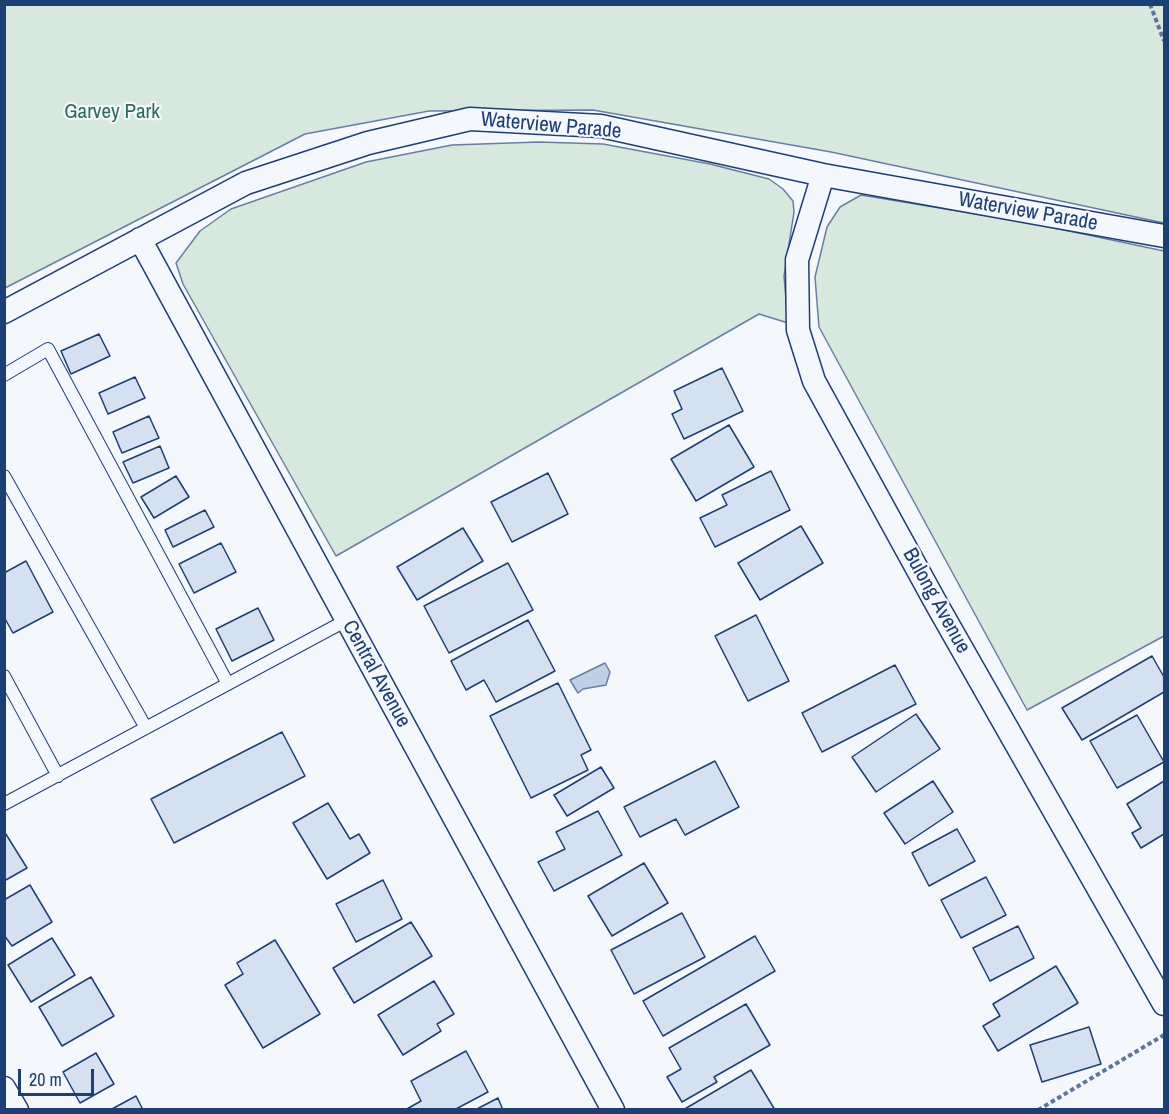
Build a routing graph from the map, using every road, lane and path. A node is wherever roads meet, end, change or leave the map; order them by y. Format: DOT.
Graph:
graph roads {
  1 [pos="1150,4"];
  2 [pos="1164,41"];
  3 [pos="823,175"];
  4 [pos="1164,236"];
  5 [pos="140,239"];
  6 [pos="4,312"];
  7 [pos="4,375"];
  8 [pos="4,476"];
  9 [pos="347,620"];
  10 [pos="4,676"];
  11 [pos="228,684"];
  12 [pos="146,728"];
  13 [pos="58,776"];
  14 [pos="4,804"];
  15 [pos="1164,1004"];
  16 [pos="1164,1035"];
  17 [pos="4,1088"];
  18 [pos="17,1110"];
  19 [pos="613,1110"];
  20 [pos="1038,1110"];
  1 -- 2 [label="path"];
  3 -- 4 [label="street, Waterview Parade"];
  3 -- 5 [label="street, Waterview Parade"];
  3 -- 15 [label="street, Bulong Avenue"];
  5 -- 6 [label="street, Waterview Parade"];
  5 -- 9 [label="street, Central Avenue"];
  7 -- 11 [label="lane"];
  8 -- 12 [label="lane"];
  9 -- 11 [label="lane"];
  9 -- 19 [label="street, Central Avenue"];
  10 -- 13 [label="lane"];
  11 -- 12 [label="lane"];
  12 -- 13 [label="lane"];
  13 -- 14 [label="lane"];
  16 -- 20 [label="path"];
  17 -- 18 [label="street"];
}
